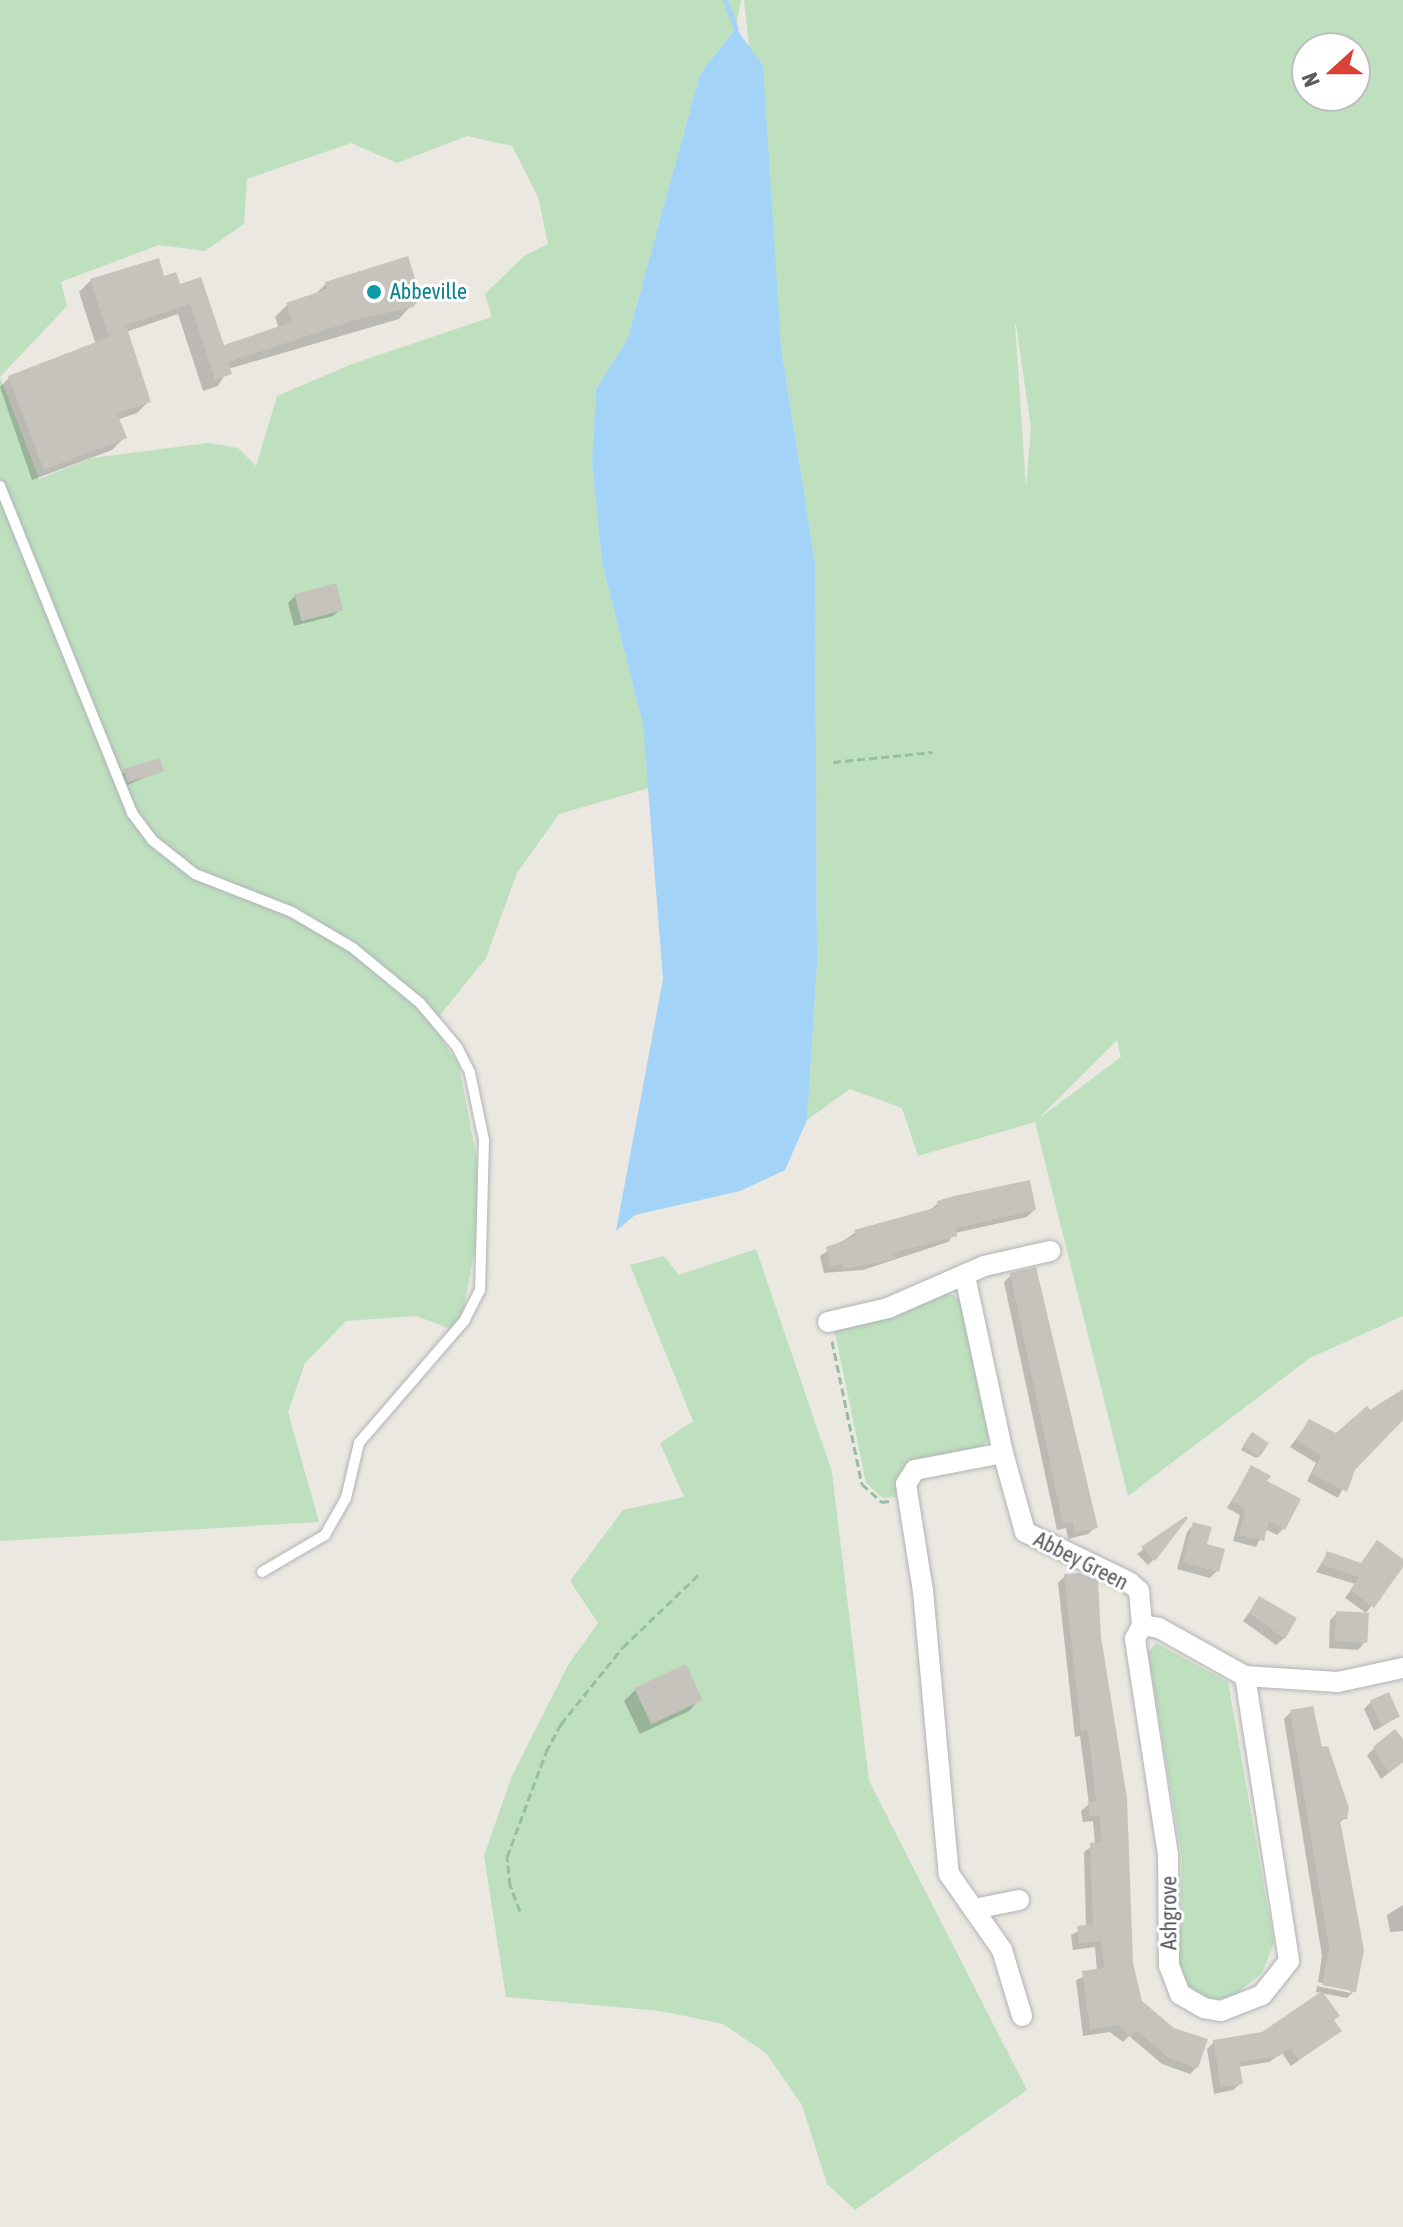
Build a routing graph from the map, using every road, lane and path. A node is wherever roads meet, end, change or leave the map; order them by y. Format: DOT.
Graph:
graph roads {
  1 [pos="0,486"];
  2 [pos="932,752"];
  3 [pos="833,762"];
  4 [pos="1050,1251"];
  5 [pos="965,1276"];
  6 [pos="828,1322"];
  7 [pos="1003,1453"];
  8 [pos="908,1498"];
  9 [pos="262,1572"];
  10 [pos="698,1575"];
  11 [pos="1142,1625"];
  12 [pos="1403,1668"];
  13 [pos="1245,1676"];
  14 [pos="1019,1900"];
  15 [pos="974,1909"];
  16 [pos="520,1911"];
  17 [pos="1022,2016"];
  1 -- 9 [label="lane"];
  2 -- 3 [label="path"];
  4 -- 5 [label="street"];
  5 -- 6 [label="street"];
  5 -- 7 [label="street, Abbey Green"];
  6 -- 8 [label="path"];
  7 -- 8 [label="street"];
  7 -- 11 [label="street, Abbey Green"];
  8 -- 15 [label="street"];
  10 -- 16 [label="path"];
  11 -- 13 [label="street"];
  11 -- 13 [label="street, Ashgrove"];
  12 -- 13 [label="street"];
  14 -- 15 [label="street"];
  15 -- 17 [label="street"];
}
